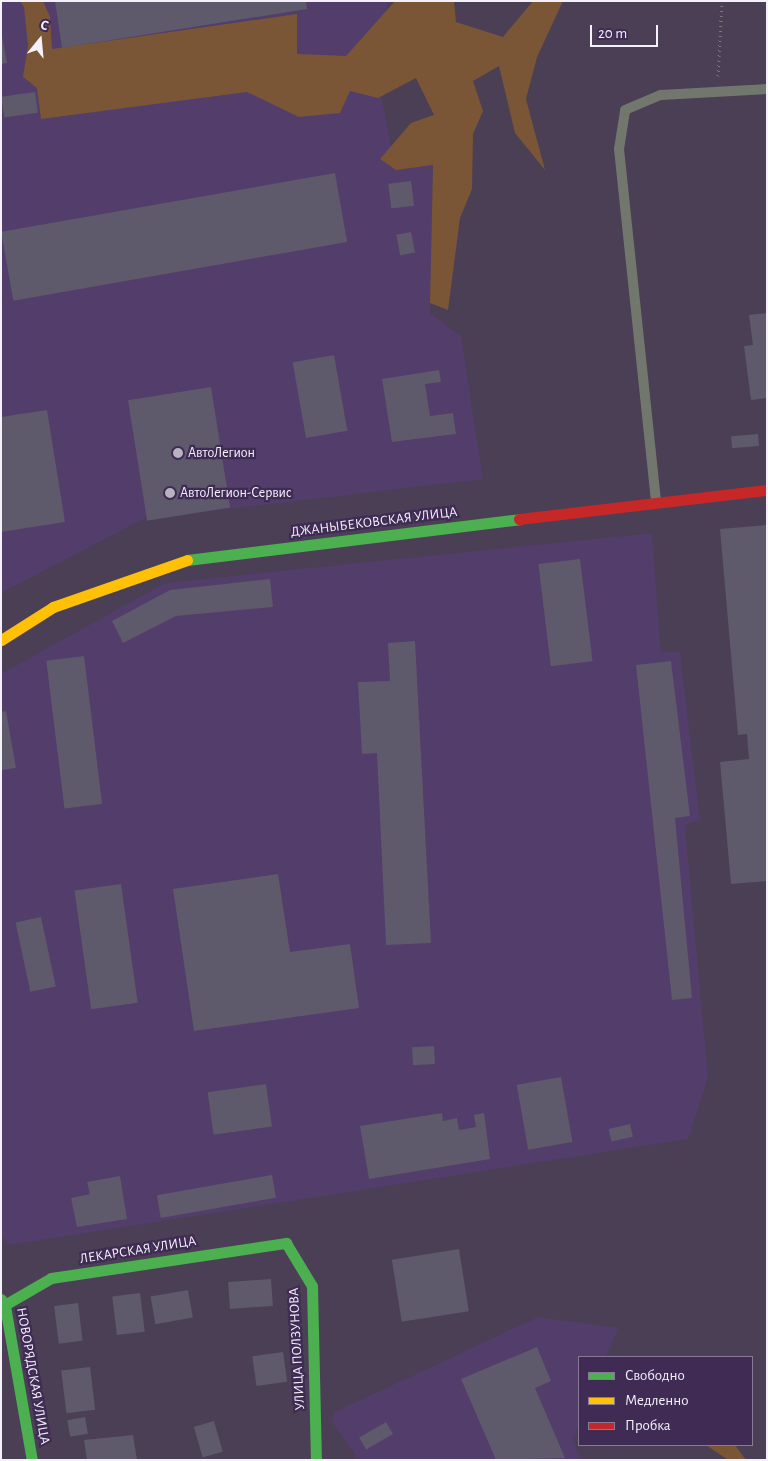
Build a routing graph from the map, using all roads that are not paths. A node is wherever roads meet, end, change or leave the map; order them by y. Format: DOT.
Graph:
graph roads {
  1 [pos="767,89"];
  2 [pos="767,490"];
  3 [pos="656,503"];
  4 [pos="1,640"];
  5 [pos="286,1243"];
  6 [pos="3,1304"];
  7 [pos="32,1460"];
  8 [pos="316,1460"];
  1 -- 3 [label="lane"];
  2 -- 3 [label="main road, ДЖАНЫБЕКОВСКАЯ УЛИЦА"];
  3 -- 4 [label="main road, ДЖАНЫБЕКОВСКАЯ УЛИЦА"];
  5 -- 6 [label="main road, ЛЕКАРСКАЯ УЛИЦА"];
  5 -- 8 [label="main road, УЛИЦА ПОЛЗУНОВА"];
  6 -- 7 [label="main road, НОВОРЯДСКАЯ УЛИЦА"];
}
